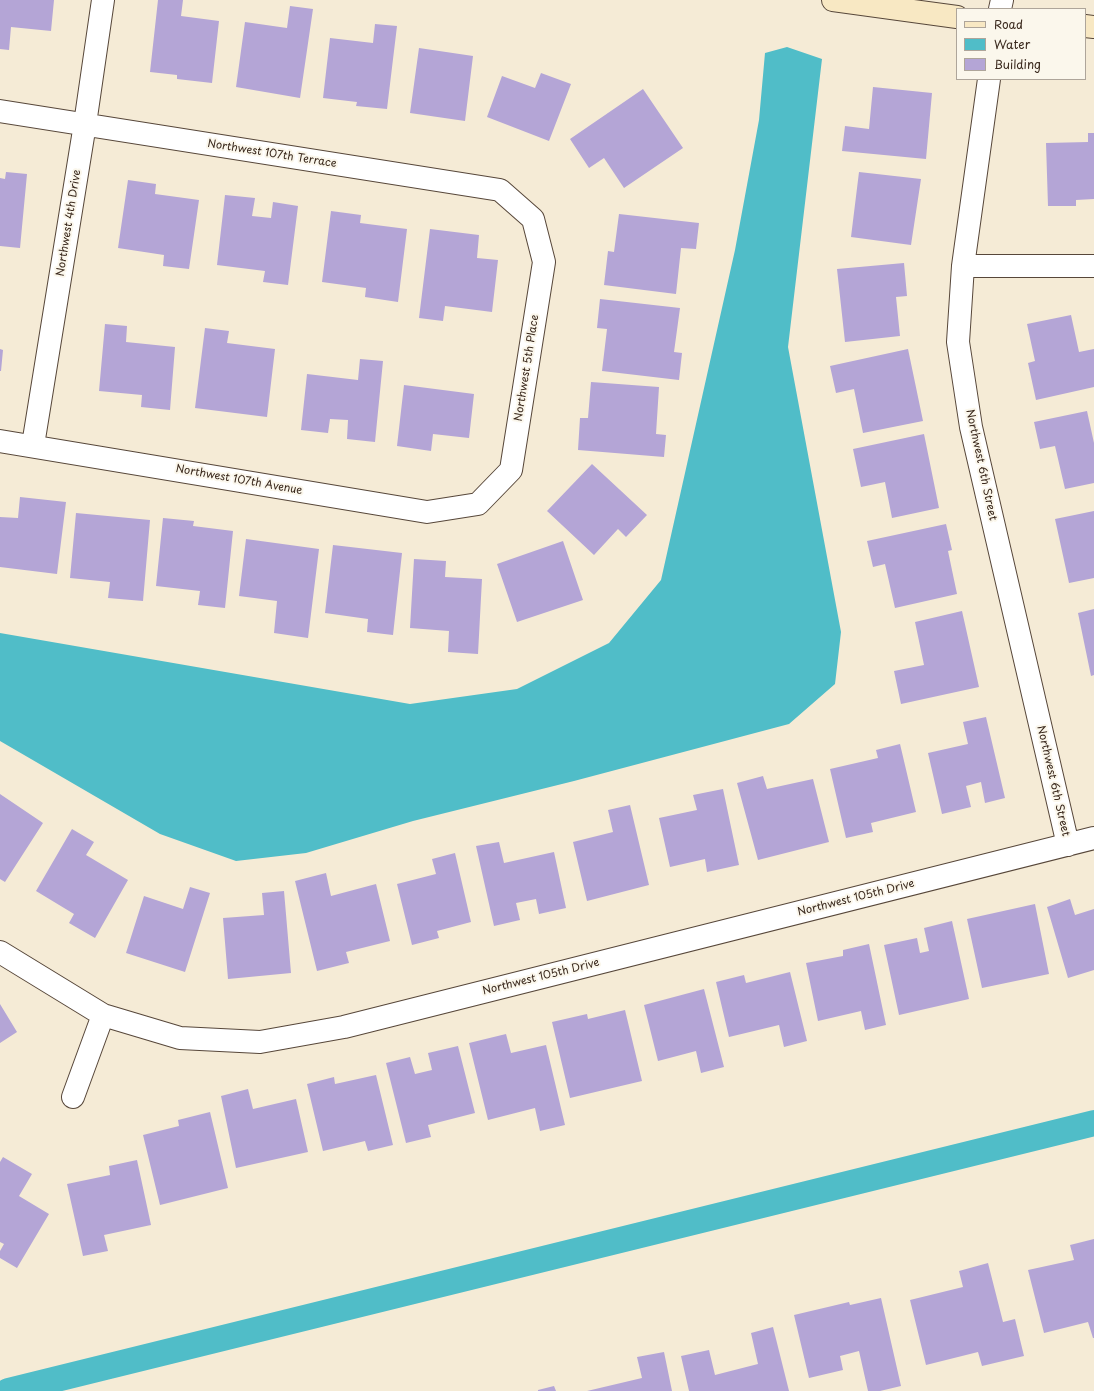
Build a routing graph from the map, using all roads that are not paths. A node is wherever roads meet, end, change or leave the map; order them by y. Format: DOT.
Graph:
graph roads {
  1 [pos="103,0"];
  2 [pos="833,0"];
  3 [pos="956,18"];
  4 [pos="990,80"];
  5 [pos="0,111"];
  6 [pos="85,124"];
  7 [pos="532,220"];
  8 [pos="962,266"];
  9 [pos="1094,266"];
  10 [pos="0,441"];
  11 [pos="33,446"];
  12 [pos="478,504"];
  13 [pos="1094,838"];
  14 [pos="1068,845"];
  15 [pos="0,952"];
  16 [pos="103,1015"];
  17 [pos="73,1098"];
  1 -- 6 [label="street, Northwest 4th Drive"];
  2 -- 3 [label="main road"];
  4 -- 8 [label="street, Northwest 6th Street"];
  5 -- 6 [label="street, Northwest 107th Terrace"];
  6 -- 7 [label="street, Northwest 107th Terrace"];
  6 -- 11 [label="street, Northwest 4th Drive"];
  7 -- 12 [label="street, Northwest 5th Place"];
  8 -- 9 [label="street"];
  8 -- 14 [label="street, Northwest 6th Street"];
  10 -- 11 [label="street, Northwest 107th Avenue"];
  11 -- 12 [label="street, Northwest 107th Avenue"];
  13 -- 14 [label="street, Northwest 105th Drive"];
  14 -- 16 [label="street, Northwest 105th Drive"];
  15 -- 16 [label="street, Northwest 105th Drive"];
  16 -- 17 [label="street"];
}
